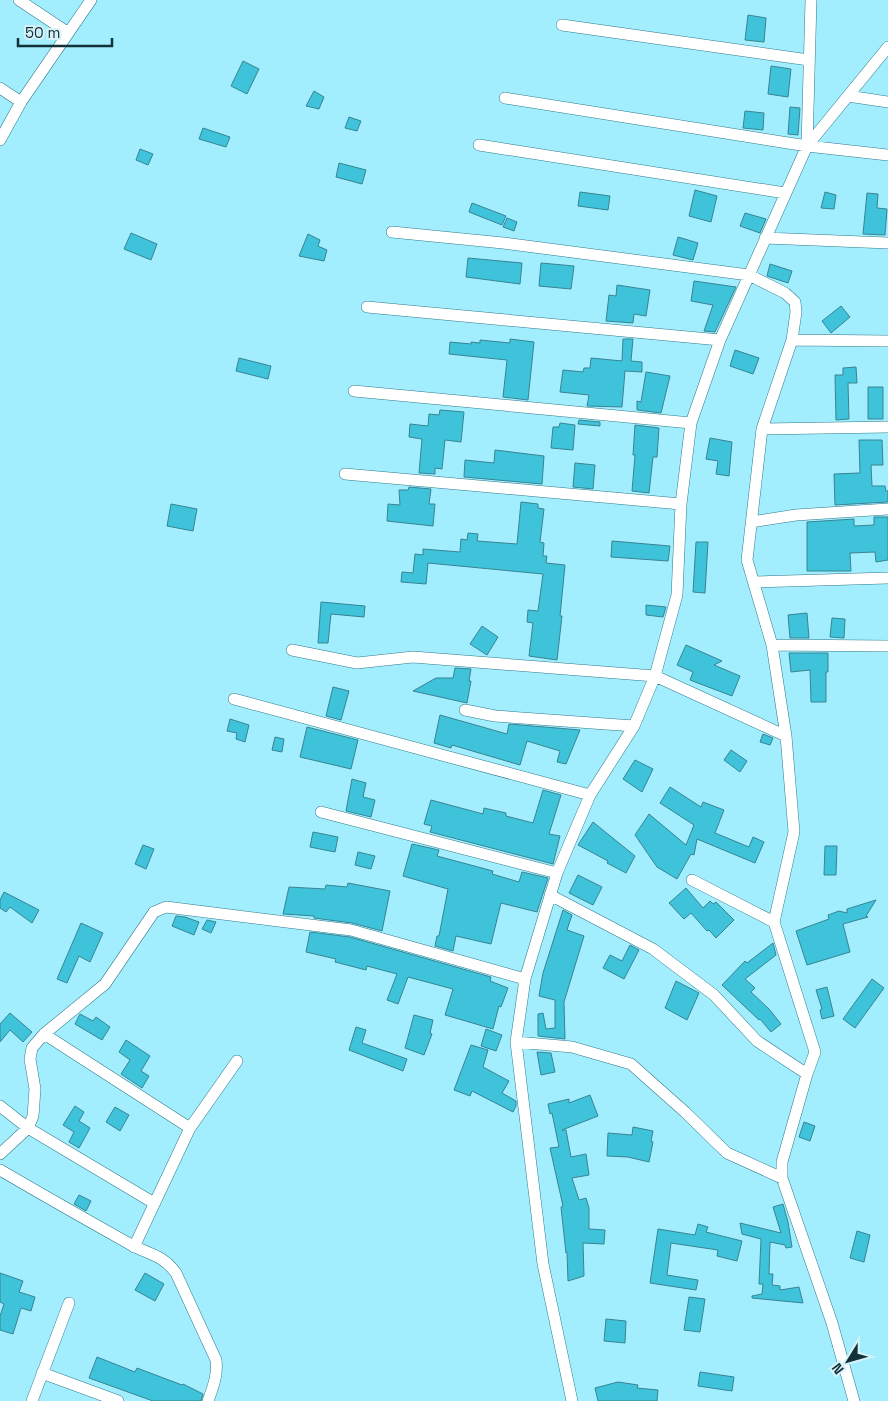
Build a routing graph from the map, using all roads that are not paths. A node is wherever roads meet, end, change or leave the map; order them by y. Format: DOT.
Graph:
graph roads {
  1 [pos="19,0"];
  2 [pos="90,0"];
  3 [pos="811,0"];
  4 [pos="562,25"];
  5 [pos="67,32"];
  6 [pos="888,47"];
  7 [pos="809,60"];
  8 [pos="0,88"];
  9 [pos="848,96"];
  10 [pos="505,98"];
  11 [pos="21,102"];
  12 [pos="888,102"];
  13 [pos="0,140"];
  14 [pos="479,145"];
  15 [pos="807,146"];
  16 [pos="888,155"];
  17 [pos="786,194"];
  18 [pos="392,232"];
  19 [pos="766,238"];
  20 [pos="888,243"];
  21 [pos="749,275"];
  22 [pos="367,307"];
  23 [pos="720,340"];
  24 [pos="792,340"];
  25 [pos="888,341"];
  26 [pos="354,391"];
  27 [pos="691,422"];
  28 [pos="888,427"];
  29 [pos="762,429"];
  30 [pos="345,474"];
  31 [pos="681,504"];
  32 [pos="888,509"];
  33 [pos="751,522"];
  34 [pos="888,578"];
  35 [pos="755,582"];
  36 [pos="772,645"];
  37 [pos="888,646"];
  38 [pos="292,650"];
  39 [pos="655,676"];
  40 [pos="234,699"];
  41 [pos="465,710"];
  42 [pos="634,726"];
  43 [pos="786,736"];
  44 [pos="590,795"];
  45 [pos="321,812"];
  46 [pos="557,873"];
  47 [pos="692,880"];
  48 [pos="550,895"];
  49 [pos="774,922"];
  50 [pos="525,979"];
  51 [pos="44,1034"];
  52 [pos="516,1042"];
  53 [pos="237,1061"];
  54 [pos="807,1074"];
  55 [pos="0,1106"];
  56 [pos="28,1128"];
  57 [pos="190,1128"];
  58 [pos="0,1154"];
  59 [pos="0,1170"];
  60 [pos="782,1178"];
  61 [pos="154,1203"];
  62 [pos="134,1247"];
  63 [pos="69,1303"];
  64 [pos="42,1373"];
  65 [pos="32,1401"];
  66 [pos="118,1401"];
  67 [pos="208,1401"];
  68 [pos="572,1401"];
  69 [pos="854,1401"];
  1 -- 5 [label="street"];
  2 -- 5 [label="street"];
  3 -- 7 [label="street"];
  4 -- 7 [label="street"];
  5 -- 11 [label="street"];
  6 -- 9 [label="street"];
  7 -- 15 [label="street"];
  8 -- 11 [label="street"];
  9 -- 12 [label="street"];
  9 -- 15 [label="street"];
  10 -- 15 [label="street"];
  11 -- 13 [label="street"];
  14 -- 17 [label="street"];
  15 -- 16 [label="street"];
  15 -- 17 [label="street"];
  17 -- 19 [label="street"];
  18 -- 21 [label="street"];
  19 -- 20 [label="street"];
  19 -- 21 [label="street"];
  21 -- 23 [label="street"];
  21 -- 24 [label="street"];
  22 -- 23 [label="street"];
  23 -- 27 [label="street"];
  24 -- 25 [label="street"];
  24 -- 29 [label="street"];
  26 -- 27 [label="street"];
  27 -- 31 [label="street"];
  28 -- 29 [label="street"];
  29 -- 33 [label="street"];
  30 -- 31 [label="street"];
  31 -- 39 [label="street"];
  32 -- 33 [label="street"];
  33 -- 35 [label="street"];
  34 -- 35 [label="street"];
  35 -- 36 [label="street"];
  36 -- 37 [label="street"];
  36 -- 43 [label="street"];
  38 -- 39 [label="street"];
  39 -- 42 [label="street"];
  39 -- 43 [label="street"];
  40 -- 44 [label="street"];
  41 -- 42 [label="street"];
  42 -- 44 [label="street"];
  43 -- 49 [label="street"];
  44 -- 46 [label="street"];
  45 -- 46 [label="street"];
  46 -- 48 [label="street"];
  47 -- 49 [label="street"];
  48 -- 50 [label="street"];
  48 -- 54 [label="street"];
  49 -- 54 [label="street"];
  50 -- 51 [label="street"];
  50 -- 52 [label="street"];
  51 -- 56 [label="street"];
  51 -- 57 [label="street"];
  52 -- 60 [label="street"];
  52 -- 68 [label="street"];
  53 -- 57 [label="street"];
  54 -- 60 [label="street"];
  55 -- 56 [label="street"];
  56 -- 58 [label="street"];
  56 -- 61 [label="street"];
  57 -- 61 [label="street"];
  59 -- 62 [label="street"];
  60 -- 69 [label="street"];
  61 -- 62 [label="street"];
  62 -- 67 [label="street"];
  63 -- 64 [label="street"];
  64 -- 65 [label="street"];
  64 -- 66 [label="street"];
}
